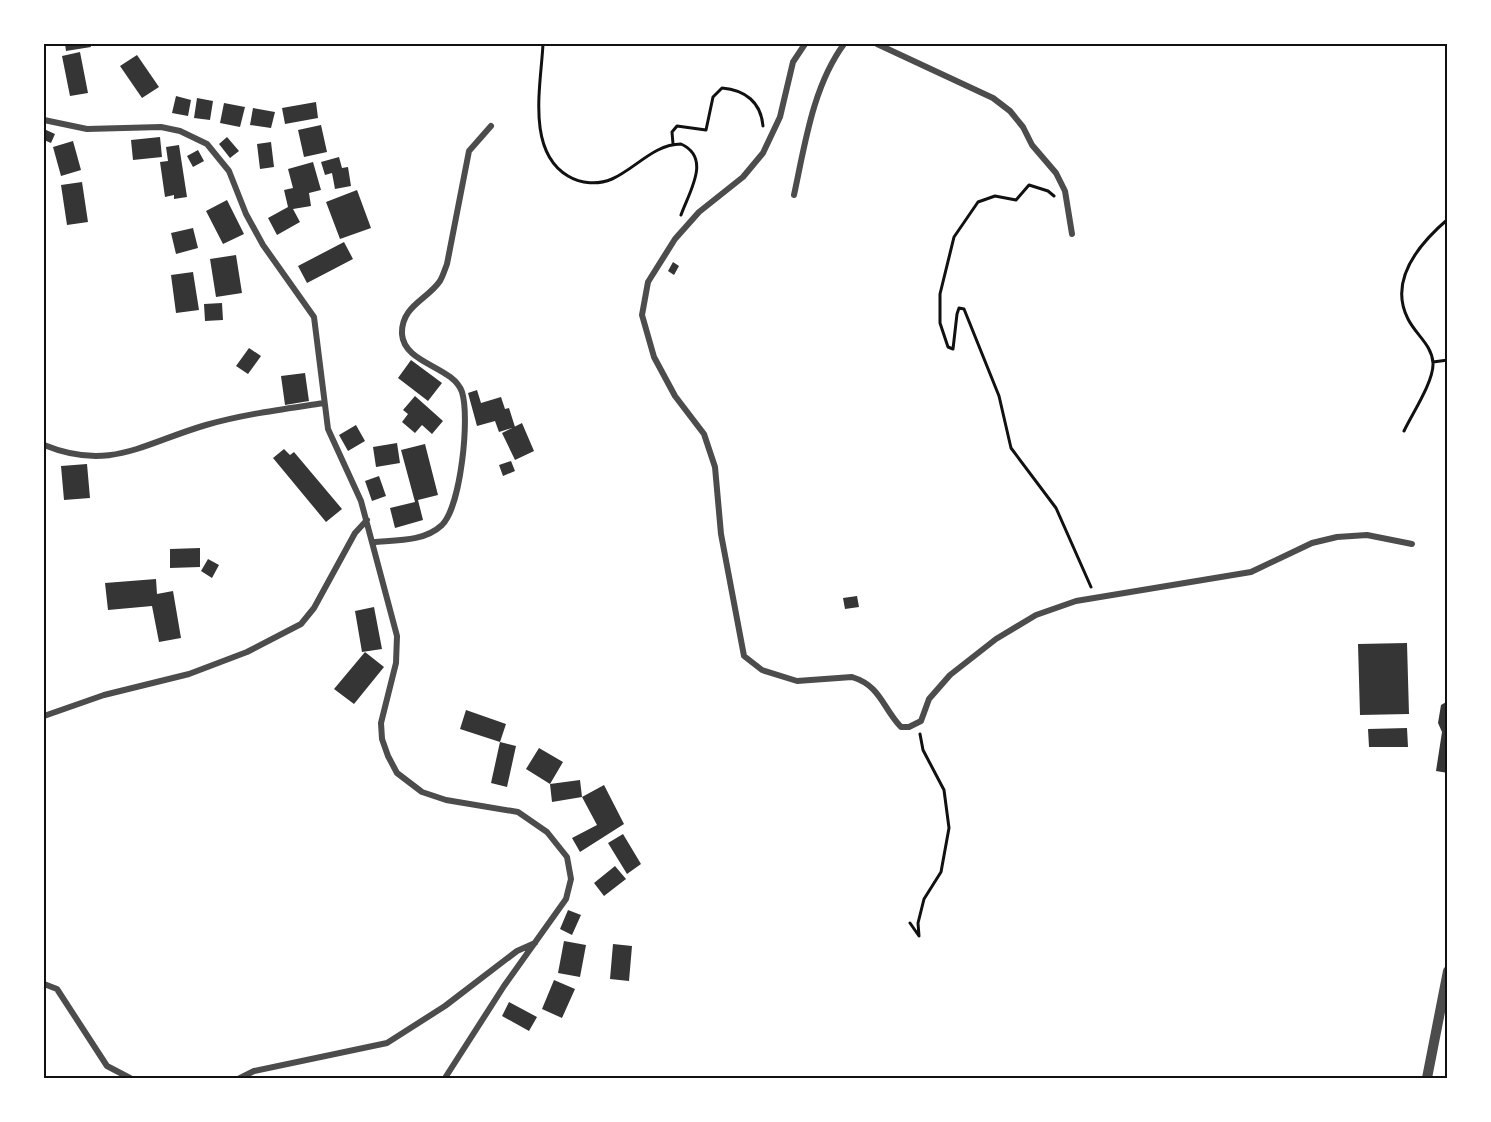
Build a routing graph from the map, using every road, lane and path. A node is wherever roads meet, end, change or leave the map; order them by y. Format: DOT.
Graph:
graph roads {
  1 [pos="543,44"];
  2 [pos="805,44"];
  3 [pos="844,44"];
  4 [pos="877,44"];
  5 [pos="44,120"];
  6 [pos="490,126"];
  7 [pos="673,144"];
  8 [pos="764,150"];
  9 [pos="794,195"];
  10 [pos="1068,210"];
  11 [pos="1448,219"];
  12 [pos="1072,234"];
  13 [pos="675,239"];
  14 [pos="1448,360"];
  15 [pos="1433,362"];
  16 [pos="324,403"];
  17 [pos="1404,431"];
  18 [pos="44,445"];
  19 [pos="367,520"];
  20 [pos="373,542"];
  21 [pos="1412,544"];
  22 [pos="1090,585"];
  23 [pos="44,716"];
  24 [pos="918,724"];
  25 [pos="910,923"];
  26 [pos="535,943"];
  27 [pos="1448,971"];
  28 [pos="44,984"];
  29 [pos="130,1078"];
  30 [pos="240,1078"];
  31 [pos="445,1078"];
  32 [pos="1427,1078"];
  1 -- 7 [label="path"];
  2 -- 8 [label="street"];
  3 -- 9 [label="street"];
  4 -- 10 [label="street"];
  5 -- 16 [label="street"];
  6 -- 20 [label="street"];
  7 -- 8 [label="path"];
  7 -- 13 [label="path"];
  8 -- 13 [label="street"];
  10 -- 12 [label="street"];
  10 -- 22 [label="path"];
  11 -- 15 [label="path"];
  13 -- 24 [label="street"];
  14 -- 15 [label="path"];
  15 -- 17 [label="path"];
  16 -- 18 [label="street"];
  16 -- 19 [label="street"];
  19 -- 20 [label="street"];
  19 -- 23 [label="street"];
  20 -- 26 [label="street"];
  21 -- 24 [label="street"];
  24 -- 25 [label="path"];
  26 -- 30 [label="street"];
  26 -- 31 [label="street"];
  27 -- 32 [label="street"];
  28 -- 29 [label="street"];
}
